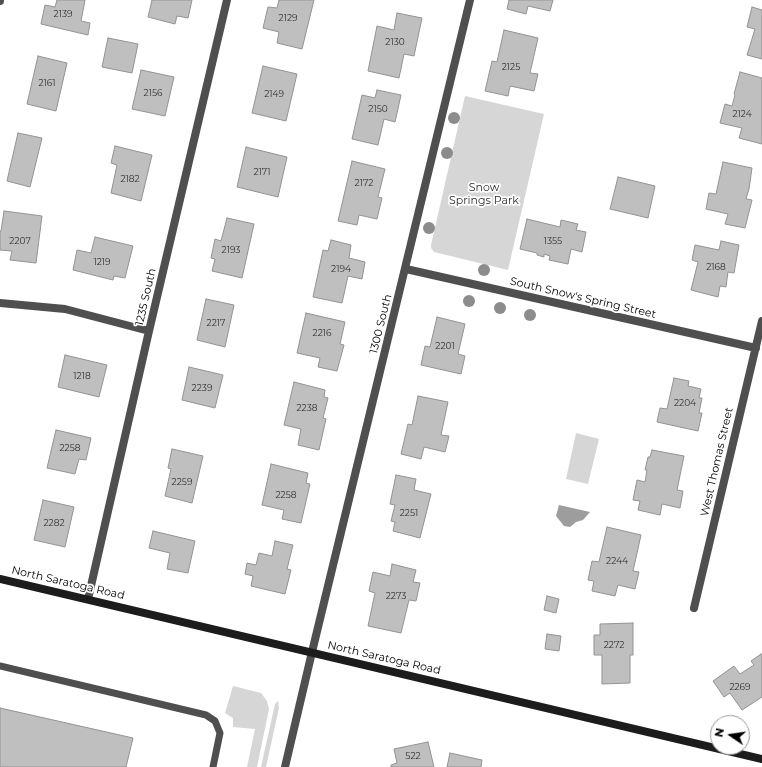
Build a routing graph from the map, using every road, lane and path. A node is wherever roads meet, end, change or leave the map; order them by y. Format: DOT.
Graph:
graph roads {
  1 [pos="228,0"];
  2 [pos="470,0"];
  3 [pos="406,269"];
  4 [pos="0,303"];
  5 [pos="762,321"];
  6 [pos="149,331"];
  7 [pos="756,348"];
  8 [pos="0,578"];
  9 [pos="88,599"];
  10 [pos="694,608"];
  11 [pos="312,652"];
  12 [pos="0,666"];
  13 [pos="762,758"];
  14 [pos="213,767"];
  15 [pos="285,767"];
  1 -- 6 [label="street, 1235 South"];
  2 -- 3 [label="street, 1300 South"];
  3 -- 7 [label="street, South Snow's Spring Street"];
  3 -- 11 [label="street, 1300 South"];
  4 -- 6 [label="street"];
  5 -- 7 [label="street, West Thomas Street"];
  6 -- 9 [label="street, 1235 South"];
  7 -- 10 [label="street, West Thomas Street"];
  8 -- 9 [label="main road, North Saratoga Road"];
  9 -- 11 [label="main road, North Saratoga Road"];
  11 -- 13 [label="main road, North Saratoga Road"];
  11 -- 15 [label="street, 1300 South"];
  12 -- 14 [label="lane"];
}
